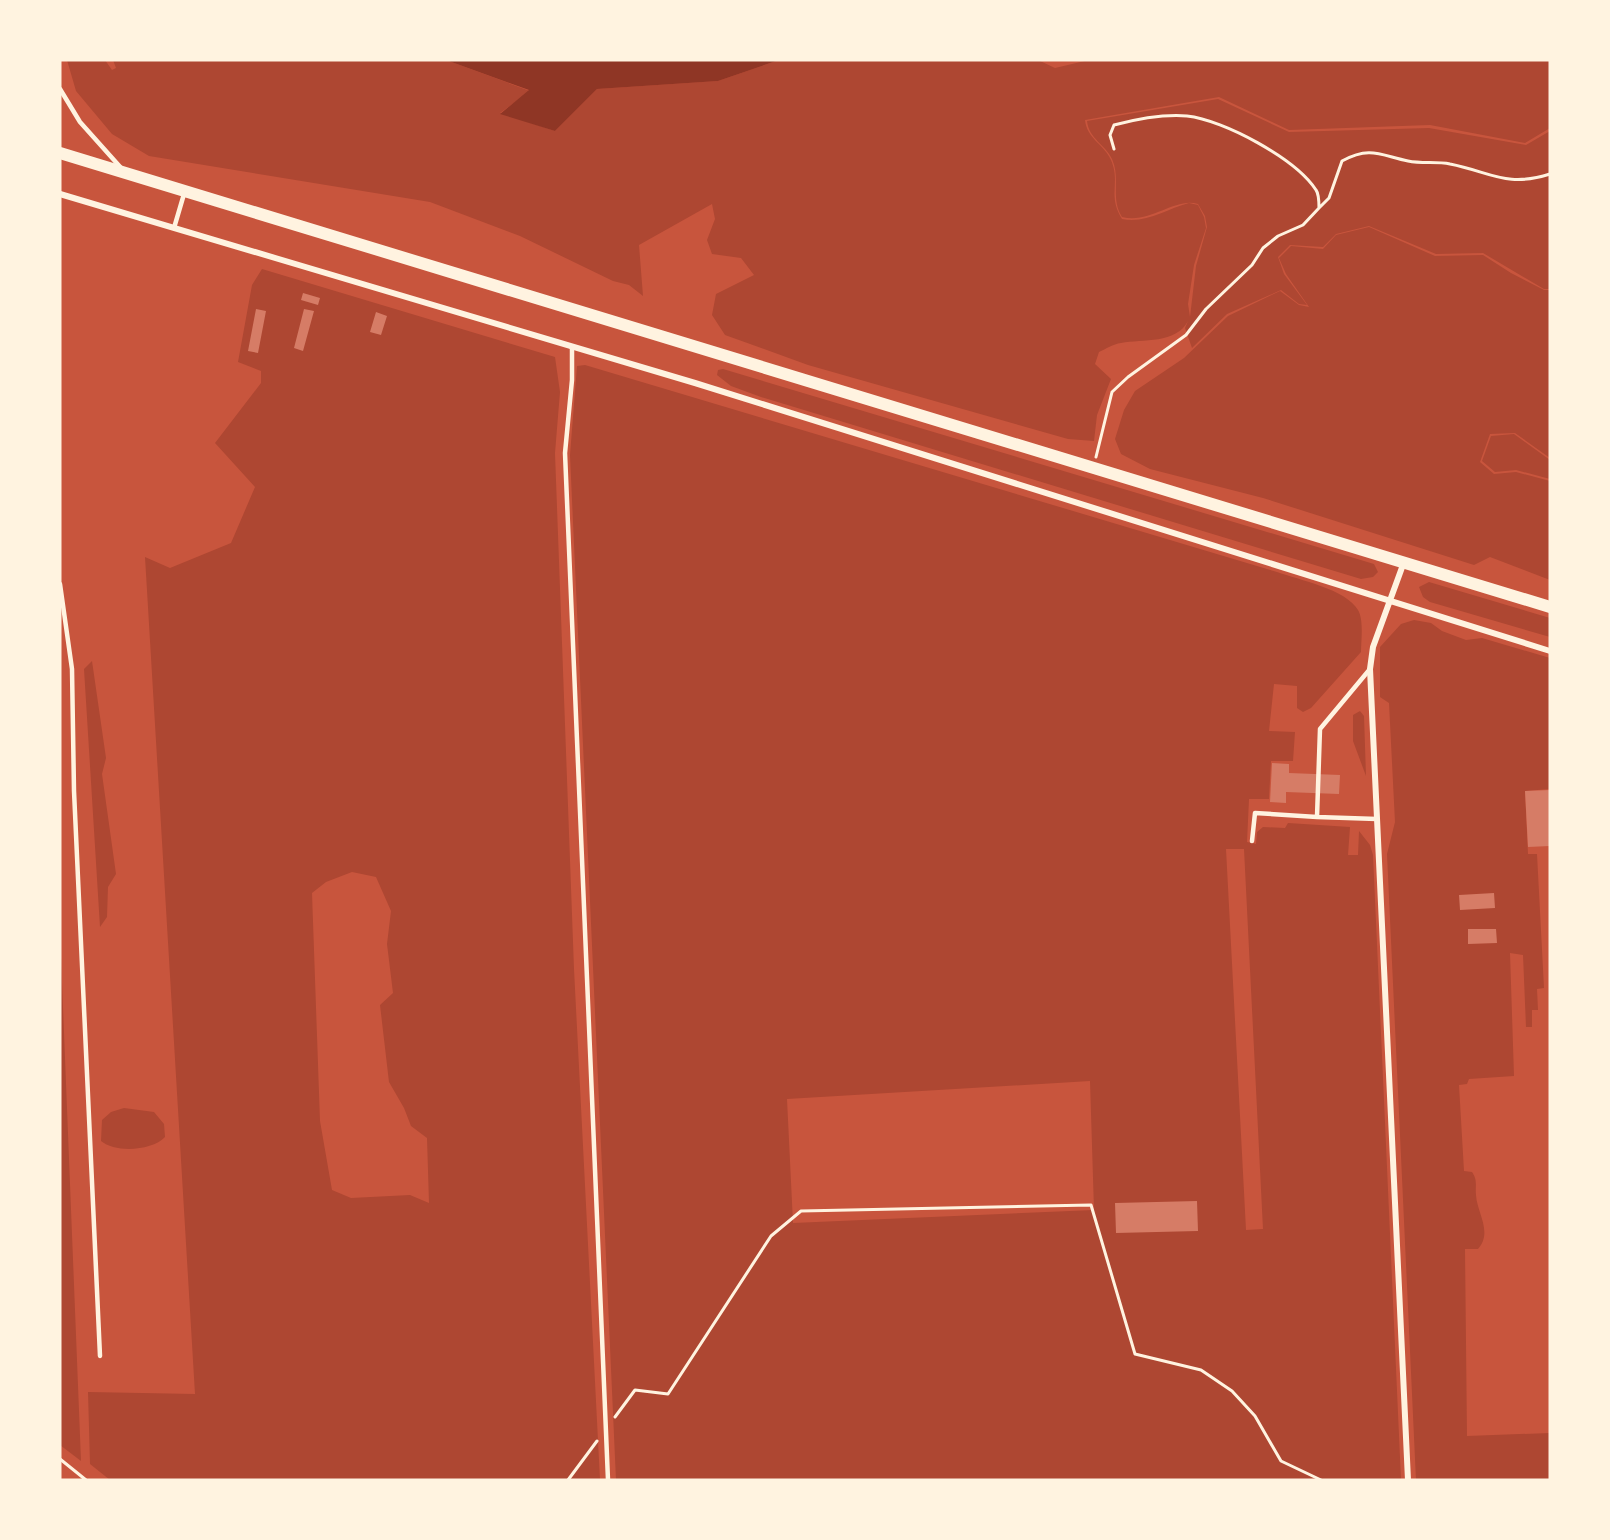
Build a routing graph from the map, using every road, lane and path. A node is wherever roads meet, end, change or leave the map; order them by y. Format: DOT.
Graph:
graph roads {
  1 [pos="60,89"];
  2 [pos="1114,149"];
  3 [pos="60,153"];
  4 [pos="126,173"];
  5 [pos="1550,174"];
  6 [pos="185,191"];
  7 [pos="60,194"];
  8 [pos="1319,208"];
  9 [pos="174,228"];
  10 [pos="572,346"];
  11 [pos="1092,467"];
  12 [pos="1404,561"];
  13 [pos="60,584"];
  14 [pos="1388,600"];
  15 [pos="1550,607"];
  16 [pos="1550,651"];
  17 [pos="1370,669"];
  18 [pos="1317,817"];
  19 [pos="1377,819"];
  20 [pos="1252,841"];
  21 [pos="100,1356"];
  22 [pos="605,1431"];
  23 [pos="60,1459"];
  24 [pos="86,1480"];
  25 [pos="568,1480"];
  26 [pos="608,1480"];
  27 [pos="1321,1480"];
  28 [pos="1408,1480"];
  1 -- 4 [label="lane"];
  2 -- 8 [label="path"];
  3 -- 4 [label="main road"];
  4 -- 6 [label="main road"];
  5 -- 8 [label="path"];
  6 -- 9 [label="lane"];
  6 -- 11 [label="main road"];
  7 -- 9 [label="street"];
  8 -- 11 [label="path"];
  9 -- 10 [label="street"];
  10 -- 14 [label="street"];
  10 -- 22 [label="lane"];
  11 -- 12 [label="main road"];
  12 -- 14 [label="street"];
  12 -- 15 [label="main road"];
  13 -- 21 [label="lane"];
  14 -- 16 [label="street"];
  14 -- 17 [label="street"];
  17 -- 18 [label="lane"];
  17 -- 19 [label="street"];
  18 -- 19 [label="lane"];
  18 -- 20 [label="lane"];
  19 -- 28 [label="street"];
  22 -- 25 [label="path"];
  22 -- 26 [label="lane"];
  22 -- 27 [label="path"];
  23 -- 24 [label="path"];
}
